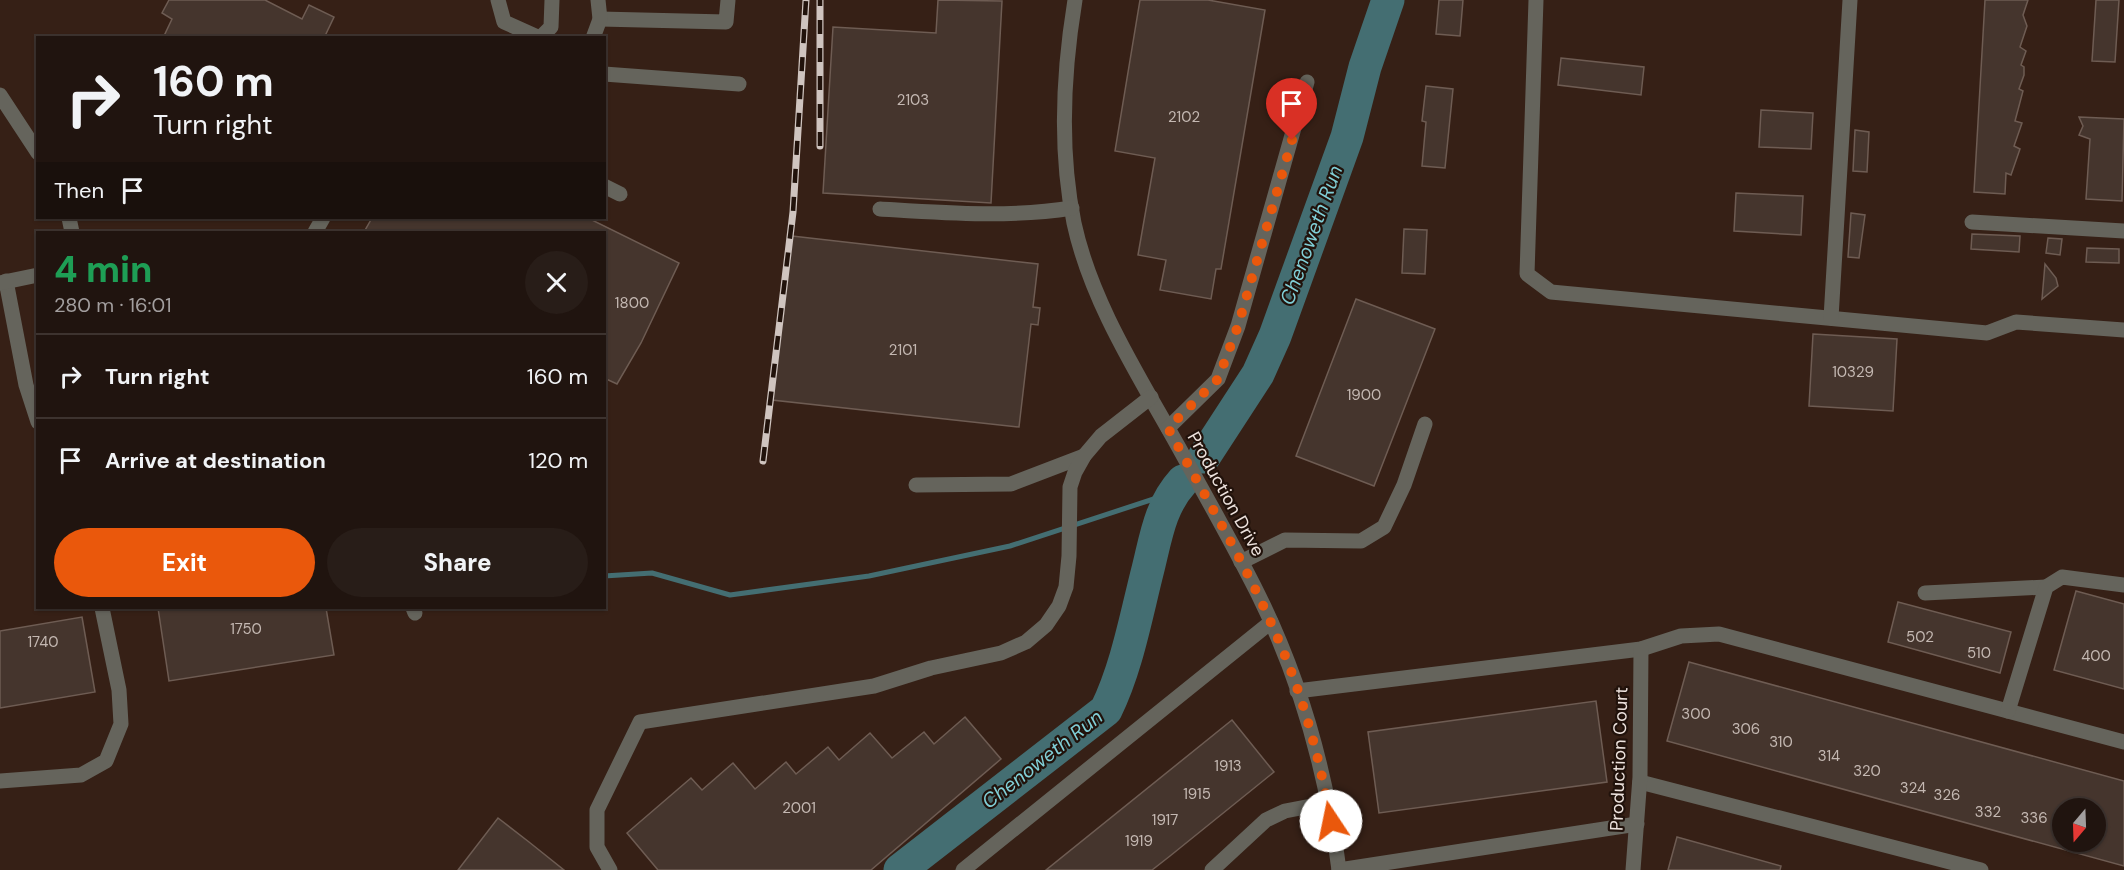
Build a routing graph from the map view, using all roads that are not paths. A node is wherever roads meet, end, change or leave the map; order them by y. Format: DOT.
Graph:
graph roads {
  1 [pos="552,0"];
  2 [pos="598,0"];
  3 [pos="728,0"];
  4 [pos="1075,0"];
  5 [pos="1536,0"];
  6 [pos="1850,0"];
  7 [pos="497,2"];
  8 [pos="600,19"];
  9 [pos="536,36"];
  10 [pos="542,36"];
  11 [pos="594,36"];
  12 [pos="606,74"];
  13 [pos="1307,82"];
  14 [pos="739,84"];
  15 [pos="0,95"];
  16 [pos="36,150"];
  17 [pos="606,187"];
  18 [pos="620,194"];
  19 [pos="1072,208"];
  20 [pos="880,209"];
  21 [pos="1972,222"];
  22 [pos="2124,231"];
  23 [pos="36,275"];
  24 [pos="3,282"];
  25 [pos="1830,318"];
  26 [pos="2124,330"];
  27 [pos="1151,397"];
  28 [pos="36,416"];
  29 [pos="1425,424"];
  30 [pos="1168,428"];
  31 [pos="1084,456"];
  32 [pos="916,485"];
  33 [pos="1241,562"];
  34 [pos="2124,585"];
  35 [pos="2046,587"];
  36 [pos="1925,593"];
  37 [pos="102,609"];
  38 [pos="1270,622"];
  39 [pos="1641,649"];
  40 [pos="1297,690"];
  41 [pos="2008,711"];
  42 [pos="2124,742"];
  43 [pos="0,781"];
  44 [pos="1640,782"];
  45 [pos="1327,803"];
  46 [pos="1637,824"];
  47 [pos="610,870"];
  48 [pos="963,870"];
  49 [pos="1212,870"];
  50 [pos="1339,870"];
  51 [pos="1633,870"];
  52 [pos="1981,870"];
  1 -- 10 [label="street"];
  2 -- 8 [label="street"];
  3 -- 8 [label="street"];
  4 -- 19 [label="street, Production Drive"];
  5 -- 25 [label="street"];
  6 -- 25 [label="street"];
  7 -- 9 [label="street"];
  8 -- 11 [label="street"];
  12 -- 14 [label="street"];
  13 -- 30 [label="street"];
  15 -- 16 [label="street"];
  17 -- 18 [label="street"];
  19 -- 20 [label="street"];
  19 -- 27 [label="street, Production Drive"];
  21 -- 22 [label="street"];
  23 -- 24 [label="street"];
  24 -- 28 [label="street"];
  25 -- 26 [label="street"];
  27 -- 30 [label="street, Production Drive"];
  27 -- 31 [label="street"];
  29 -- 33 [label="street"];
  30 -- 33 [label="street, Production Drive"];
  31 -- 32 [label="street"];
  31 -- 47 [label="street"];
  33 -- 38 [label="street, Production Drive"];
  34 -- 35 [label="street"];
  35 -- 36 [label="street"];
  35 -- 41 [label="street"];
  37 -- 43 [label="street"];
  38 -- 40 [label="street, Production Drive"];
  38 -- 48 [label="street"];
  39 -- 40 [label="street"];
  39 -- 41 [label="street"];
  39 -- 44 [label="street, Production Court"];
  40 -- 45 [label="street, Production Drive"];
  41 -- 42 [label="street"];
  44 -- 46 [label="street, Production Court"];
  44 -- 52 [label="street"];
  45 -- 49 [label="street"];
  45 -- 50 [label="street, Production Drive"];
  46 -- 50 [label="street"];
  46 -- 51 [label="street, Production Court"];
}
